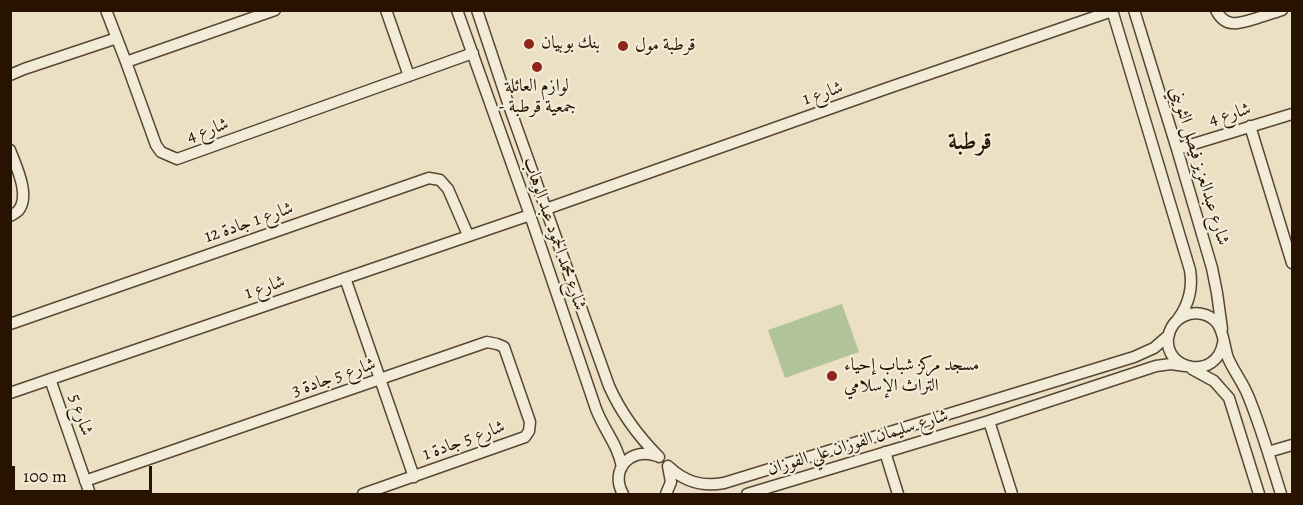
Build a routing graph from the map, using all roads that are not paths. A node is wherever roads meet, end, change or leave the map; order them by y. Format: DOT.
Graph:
graph roads {
  1 [pos="106,10"];
  2 [pos="275,10"];
  3 [pos="386,10"];
  4 [pos="457,10"];
  5 [pos="477,10"];
  6 [pos="1134,10"];
  7 [pos="1216,10"];
  8 [pos="1282,10"];
  9 [pos="1112,11"];
  10 [pos="117,38"];
  11 [pos="473,53"];
  12 [pos="126,62"];
  13 [pos="10,75"];
  14 [pos="409,76"];
  15 [pos="1293,114"];
  16 [pos="1250,126"];
  17 [pos="1177,149"];
  18 [pos="10,150"];
  19 [pos="546,209"];
  20 [pos="530,215"];
  21 [pos="10,216"];
  22 [pos="1288,229"];
  23 [pos="468,236"];
  24 [pos="1293,263"];
  25 [pos="345,278"];
  26 [pos="1177,321"];
  27 [pos="10,324"];
  28 [pos="1169,335"];
  29 [pos="1222,338"];
  30 [pos="1187,367"];
  31 [pos="1089,370"];
  32 [pos="50,379"];
  33 [pos="381,379"];
  34 [pos="1094,388"];
  35 [pos="10,393"];
  36 [pos="989,421"];
  37 [pos="525,437"];
  38 [pos="1293,444"];
  39 [pos="885,452"];
  40 [pos="1268,452"];
  41 [pos="659,457"];
  42 [pos="622,467"];
  43 [pos="669,467"];
  44 [pos="414,477"];
  45 [pos="85,481"];
  46 [pos="619,491"];
  47 [pos="90,495"];
  48 [pos="363,495"];
  49 [pos="666,495"];
  50 [pos="747,495"];
  51 [pos="898,495"];
  52 [pos="1012,495"];
  53 [pos="1259,495"];
  54 [pos="1281,495"];
  1 -- 10 [label="street, شارع 4"];
  2 -- 12 [label="street"];
  3 -- 14 [label="street"];
  4 -- 11 [label="street, شارع محمد الحمود عبد الوهاب"];
  5 -- 19 [label="street, شارع محمد الحمود عبد الوهاب"];
  6 -- 17 [label="street, شارع عبدالعزيز فيصل الثويني"];
  7 -- 8 [label="street"];
  9 -- 19 [label="street, شارع 1"];
  9 -- 26 [label="street"];
  10 -- 12 [label="street, شارع 4"];
  10 -- 13 [label="street"];
  11 -- 14 [label="street, شارع 4"];
  11 -- 20 [label="street, شارع محمد الحمود عبد الوهاب"];
  12 -- 14 [label="street, شارع 4"];
  15 -- 16 [label="street, شارع 4"];
  16 -- 17 [label="street, شارع 4"];
  16 -- 22 [label="street"];
  17 -- 29 [label="street, شارع عبدالعزيز فيصل الثويني"];
  18 -- 21 [label="street"];
  19 -- 41 [label="street, شارع محمد الحمود عبد الوهاب"];
  20 -- 23 [label="street, شارع 1"];
  20 -- 42 [label="street, شارع محمد الحمود عبد الوهاب"];
  22 -- 24 [label="street"];
  23 -- 25 [label="street, شارع 1"];
  23 -- 27 [label="street, شارع 1 جادة 12"];
  25 -- 32 [label="street, شارع 1"];
  25 -- 33 [label="street, شارع 5 جادة 1"];
  26 -- 28 [label="street"];
  26 -- 29 [label="street"];
  28 -- 30 [label="street"];
  28 -- 31 [label="street, شارع سليمان الفوزان علي الفوزان"];
  29 -- 30 [label="street"];
  29 -- 40 [label="street, شارع عبدالعزيز فيصل الثويني"];
  30 -- 34 [label="street, شارع سليمان الفوزان علي الفوزان"];
  30 -- 53 [label="street"];
  31 -- 34 [label="street"];
  31 -- 43 [label="street, شارع سليمان الفوزان علي الفوزان"];
  32 -- 35 [label="street, شارع 1"];
  32 -- 45 [label="street, شارع 5"];
  33 -- 37 [label="street, شارع 5 جادة 3"];
  33 -- 44 [label="street, شارع 5 جادة 1"];
  33 -- 45 [label="street, شارع 5 جادة 3"];
  34 -- 36 [label="street, شارع سليمان الفوزان علي الفوزان"];
  36 -- 39 [label="street, شارع سليمان الفوزان علي الفوزان"];
  36 -- 52 [label="street"];
  37 -- 44 [label="street, شارع 5 جادة 1"];
  38 -- 40 [label="street"];
  39 -- 50 [label="street, شارع سليمان الفوزان علي الفوزان"];
  39 -- 51 [label="street"];
  40 -- 54 [label="street, شارع عبدالعزيز فيصل الثويني"];
  41 -- 42 [label="street"];
  41 -- 43 [label="street, شارع محمد الحمود عبد الوهاب"];
  42 -- 46 [label="street"];
  43 -- 49 [label="street"];
  44 -- 48 [label="street, شارع 5 جادة 1"];
  45 -- 47 [label="street, شارع 5"];
}
